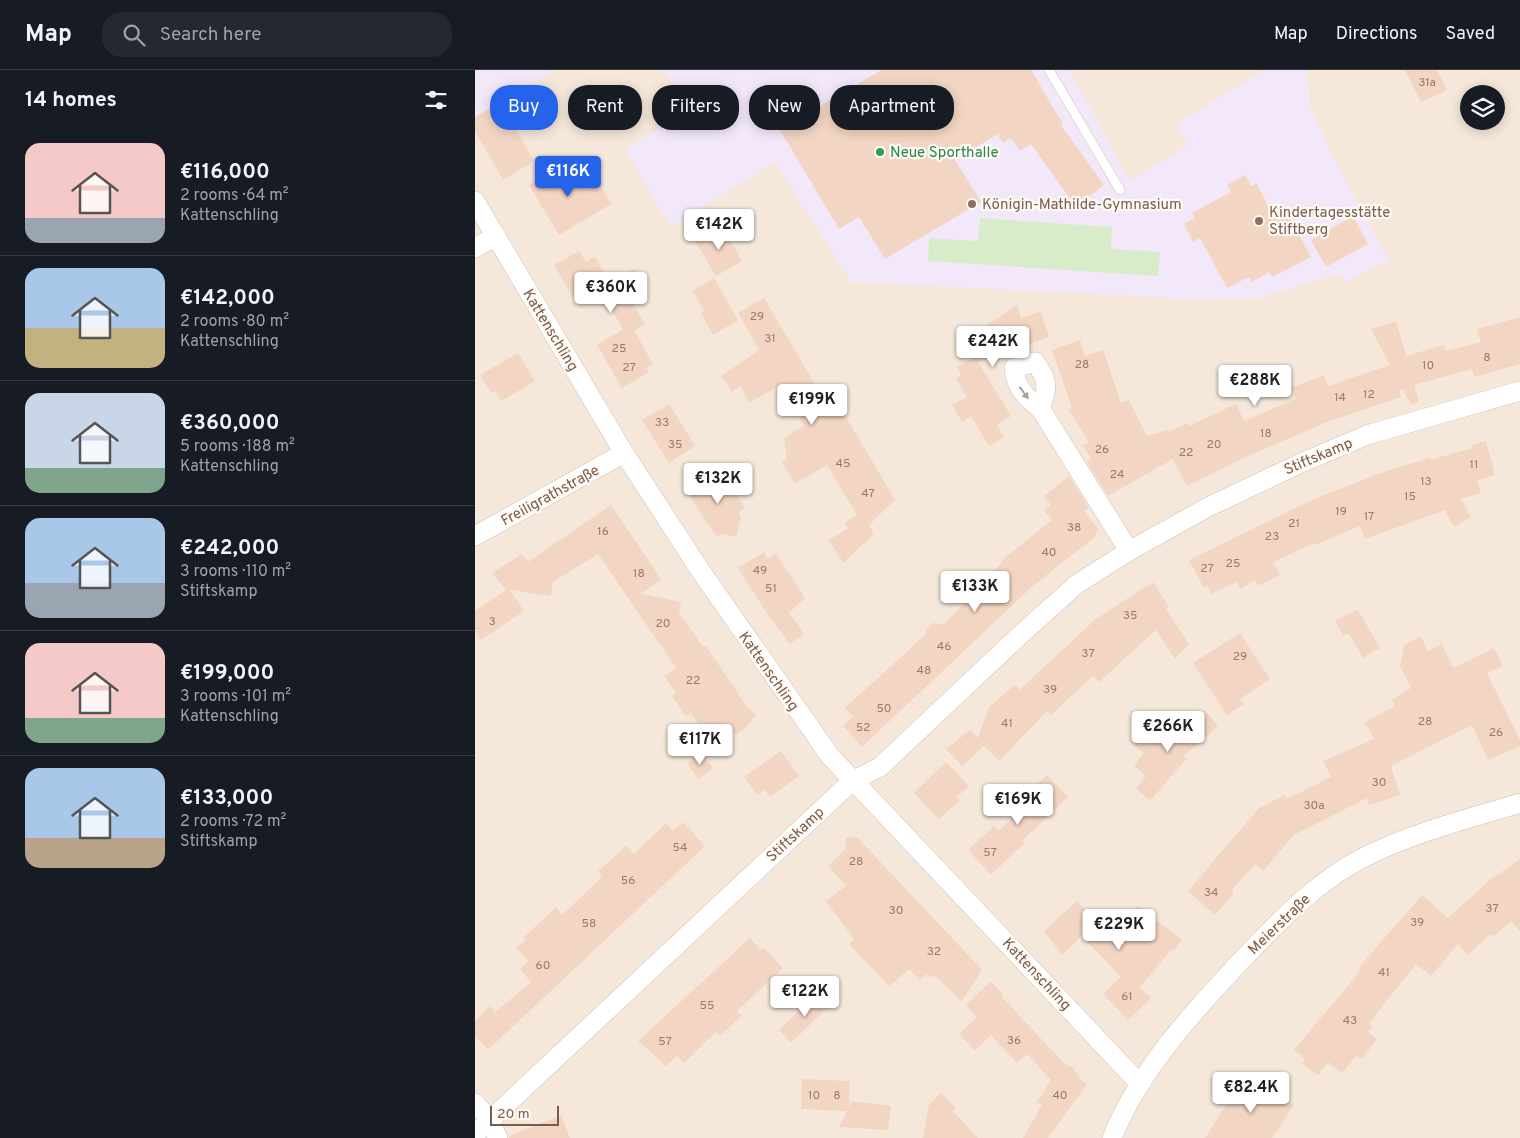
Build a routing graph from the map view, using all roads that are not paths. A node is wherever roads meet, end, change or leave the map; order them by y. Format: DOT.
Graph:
graph roads {
  1 [pos="1049,70"];
  2 [pos="1120,190"];
  3 [pos="475,201"];
  4 [pos="496,236"];
  5 [pos="475,248"];
  6 [pos="1520,391"];
  7 [pos="1040,408"];
  8 [pos="625,453"];
  9 [pos="475,536"];
  10 [pos="1129,551"];
  11 [pos="852,781"];
  12 [pos="1520,803"];
  13 [pos="1139,1083"];
  14 [pos="475,1103"];
  15 [pos="490,1120"];
  16 [pos="475,1134"];
  17 [pos="498,1138"];
  18 [pos="1112,1138"];
  1 -- 2 [label="lane"];
  3 -- 4 [label="street, Kattenschling"];
  4 -- 5 [label="street"];
  4 -- 8 [label="street, Kattenschling"];
  6 -- 10 [label="street, Stiftskamp"];
  7 -- 10 [label="street"];
  8 -- 9 [label="street, Freiligrathstraße"];
  8 -- 11 [label="street, Kattenschling"];
  10 -- 11 [label="street, Stiftskamp"];
  11 -- 13 [label="street, Kattenschling"];
  11 -- 15 [label="street, Stiftskamp"];
  12 -- 13 [label="street, Meierstraße"];
  13 -- 18 [label="street, Meierstraße"];
  14 -- 15 [label="street"];
  15 -- 16 [label="street, Stiftskamp"];
  15 -- 17 [label="street"];
}
